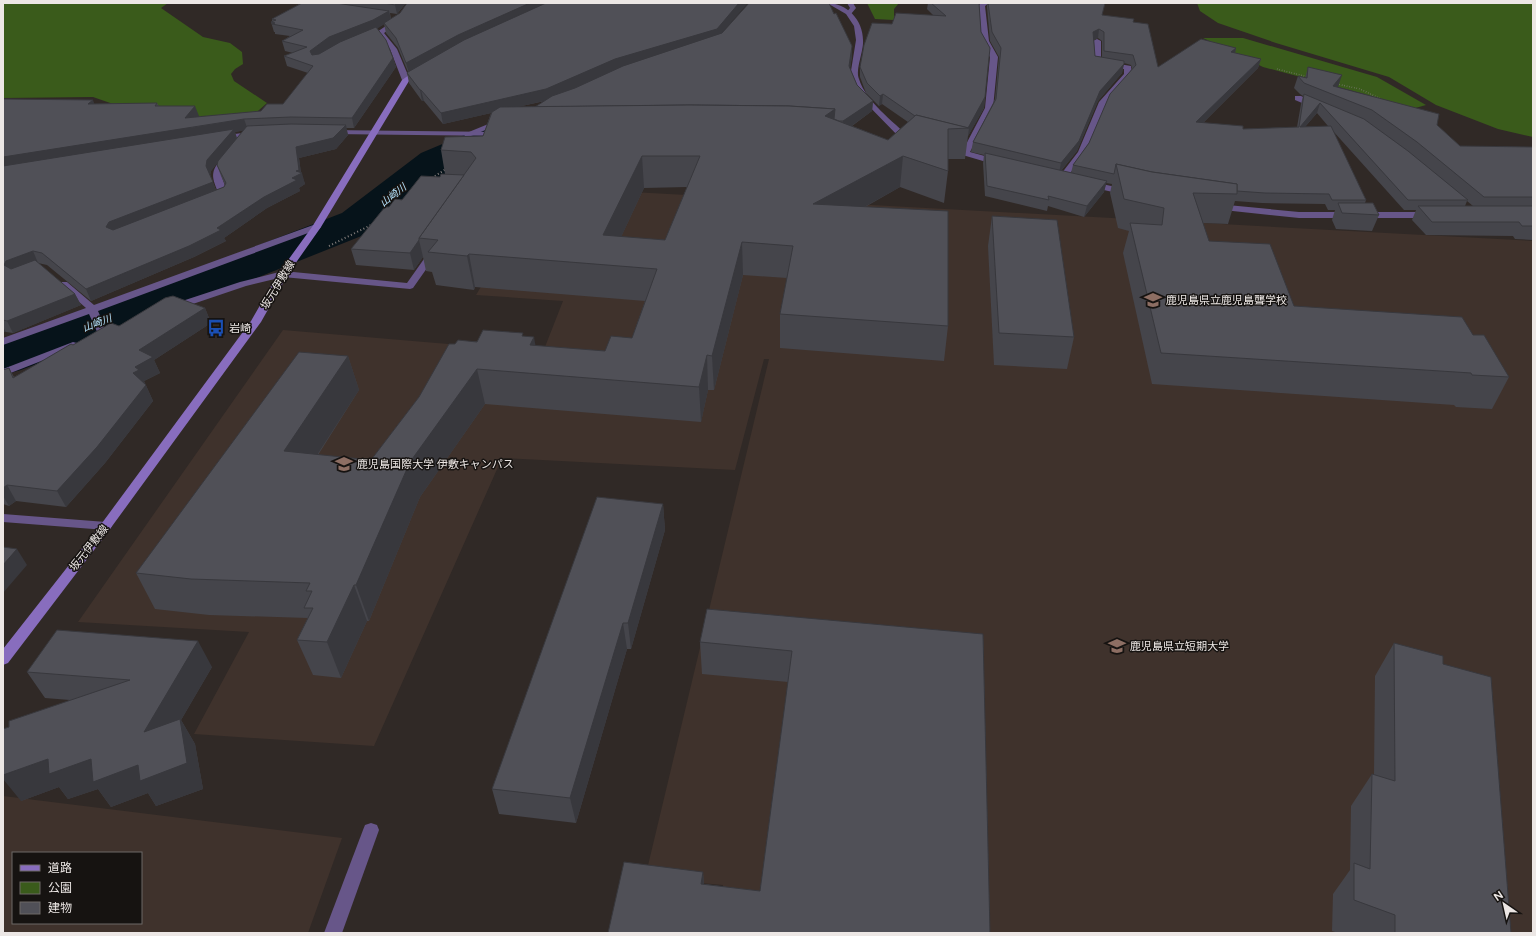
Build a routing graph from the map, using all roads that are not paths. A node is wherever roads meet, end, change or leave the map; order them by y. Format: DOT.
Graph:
graph roads {
  1 [pos="296,3"];
  2 [pos="411,3"];
  3 [pos="830,3"];
  4 [pos="850,3"];
  5 [pos="986,3"];
  6 [pos="323,8"];
  7 [pos="849,13"];
  8 [pos="1097,41"];
  9 [pos="429,66"];
  10 [pos="406,80"];
  11 [pos="1298,98"];
  12 [pos="1324,109"];
  13 [pos="512,118"];
  14 [pos="325,132"];
  15 [pos="248,133"];
  16 [pos="263,133"];
  17 [pos="374,133"];
  18 [pos="468,134"];
  19 [pos="508,134"];
  20 [pos="212,139"];
  21 [pos="893,139"];
  22 [pos="943,147"];
  23 [pos="966,153"];
  24 [pos="1010,166"];
  25 [pos="1137,194"];
  26 [pos="210,200"];
  27 [pos="1208,206"];
  28 [pos="1443,215"];
  29 [pos="315,229"];
  30 [pos="441,240"];
  31 [pos="286,270"];
  32 [pos="56,278"];
  33 [pos="92,308"];
  34 [pos="166,311"];
  35 [pos="103,334"];
  36 [pos="3,342"];
  37 [pos="82,342"];
  38 [pos="3,373"];
  39 [pos="3,518"];
  40 [pos="106,526"];
  41 [pos="3,659"];
  42 [pos="371,830"];
  43 [pos="333,933"];
  1 -- 6 [label="street"];
  2 -- 10 [label="street"];
  3 -- 7 [label="street"];
  4 -- 7 [label="street"];
  5 -- 23 [label="street"];
  7 -- 21 [label="street"];
  8 -- 25 [label="street"];
  9 -- 10 [label="main road, 坂元伊敷線"];
  10 -- 17 [label="main road, 坂元伊敷線"];
  11 -- 12 [label="street"];
  13 -- 18 [label="street"];
  14 -- 17 [label="street"];
  15 -- 16 [label="street"];
  15 -- 20 [label="street"];
  15 -- 26 [label="street"];
  17 -- 18 [label="street"];
  17 -- 29 [label="main road, 坂元伊敷線"];
  18 -- 19 [label="street"];
  22 -- 23 [label="street"];
  23 -- 24 [label="street"];
  27 -- 28 [label="street"];
  29 -- 31 [label="main road, 坂元伊敷線"];
  29 -- 33 [label="street"];
  30 -- 31 [label="street"];
  31 -- 34 [label="street"];
  31 -- 40 [label="main road, 坂元伊敷線"];
  32 -- 33 [label="street"];
  33 -- 35 [label="street"];
  33 -- 36 [label="street"];
  37 -- 38 [label="street"];
  39 -- 40 [label="street"];
  40 -- 41 [label="main road, 坂元伊敷線"];
  42 -- 43 [label="street"];
}
